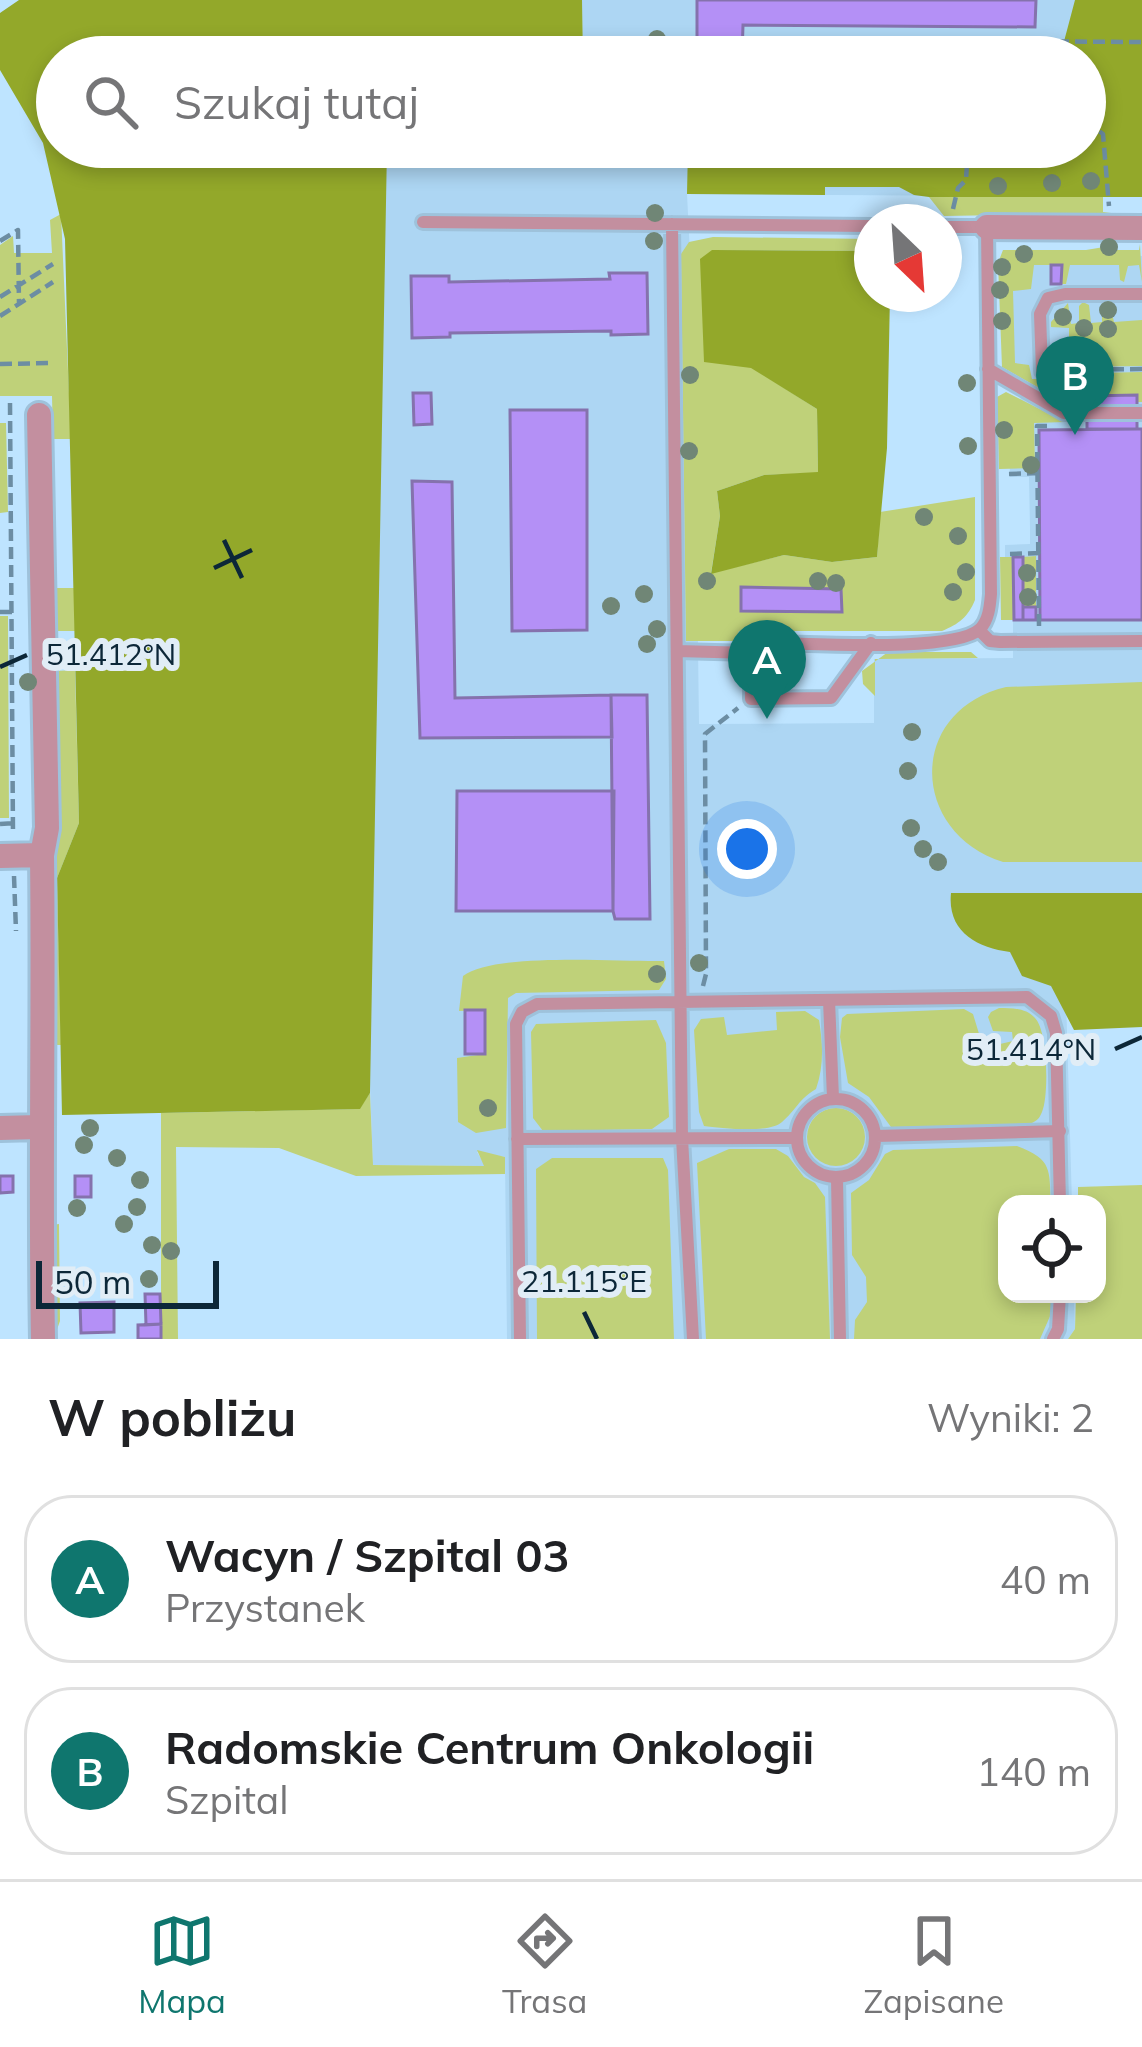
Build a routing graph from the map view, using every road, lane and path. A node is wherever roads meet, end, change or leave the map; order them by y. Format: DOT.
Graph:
graph roads {
  1 [pos="1106,41"];
  2 [pos="1142,41"];
  3 [pos="967,168"];
  4 [pos="1105,168"];
  5 [pos="953,204"];
  6 [pos="1125,208"];
  7 [pos="423,222"];
  8 [pos="672,224"];
  9 [pos="854,226"];
  10 [pos="962,227"];
  11 [pos="988,227"];
  12 [pos="1142,228"];
  13 [pos="0,241"];
  14 [pos="52,264"];
  15 [pos="52,282"];
  16 [pos="19,285"];
  17 [pos="1142,294"];
  18 [pos="0,297"];
  19 [pos="19,304"];
  20 [pos="0,312"];
  21 [pos="53,362"];
  22 [pos="0,364"];
  23 [pos="988,369"];
  24 [pos="1142,369"];
  25 [pos="1042,371"];
  26 [pos="10,403"];
  27 [pos="1142,412"];
  28 [pos="39,415"];
  29 [pos="1056,426"];
  30 [pos="1038,473"];
  31 [pos="1010,474"];
  32 [pos="1039,553"];
  33 [pos="990,554"];
  34 [pos="0,612"];
  35 [pos="14,612"];
  36 [pos="980,630"];
  37 [pos="1142,640"];
  38 [pos="1040,642"];
  39 [pos="871,643"];
  40 [pos="677,651"];
  41 [pos="752,653"];
  42 [pos="751,699"];
  43 [pos="15,823"];
  44 [pos="0,824"];
  45 [pos="7,856"];
  46 [pos="42,856"];
  47 [pos="689,1000"];
  48 [pos="830,1000"];
  49 [pos="833,1098"];
  50 [pos="39,1127"];
  51 [pos="0,1128"];
  52 [pos="1060,1131"];
  53 [pos="875,1136"];
  54 [pos="682,1138"];
  55 [pos="796,1138"];
  56 [pos="517,1139"];
  57 [pos="837,1178"];
  58 [pos="1060,1195"];
  59 [pos="1059,1303"];
  60 [pos="43,1339"];
  61 [pos="520,1339"];
  62 [pos="693,1339"];
  63 [pos="840,1339"];
  64 [pos="1053,1339"];
  1 -- 2 [label="path"];
  3 -- 5 [label="path"];
  4 -- 6 [label="path"];
  7 -- 8 [label="lane"];
  8 -- 9 [label="lane"];
  8 -- 40 [label="lane"];
  10 -- 11 [label="lane"];
  11 -- 12 [label="street"];
  11 -- 23 [label="lane"];
  13 -- 16 [label="path"];
  14 -- 16 [label="path"];
  15 -- 19 [label="path"];
  16 -- 18 [label="path"];
  16 -- 19 [label="path"];
  17 -- 25 [label="lane"];
  19 -- 20 [label="path"];
  21 -- 22 [label="path"];
  23 -- 27 [label="lane"];
  23 -- 33 [label="lane"];
  24 -- 25 [label="path"];
  26 -- 35 [label="path"];
  28 -- 46 [label="street"];
  29 -- 30 [label="path"];
  30 -- 31 [label="path"];
  30 -- 32 [label="path"];
  32 -- 33 [label="path"];
  32 -- 38 [label="path"];
  33 -- 36 [label="lane"];
  34 -- 35 [label="path"];
  35 -- 43 [label="path"];
  36 -- 38 [label="lane"];
  36 -- 39 [label="lane"];
  37 -- 38 [label="lane"];
  39 -- 41 [label="lane"];
  39 -- 42 [label="lane"];
  40 -- 41 [label="lane"];
  40 -- 47 [label="lane"];
  41 -- 42 [label="lane"];
  42 -- 47 [label="path"];
  43 -- 44 [label="path"];
  43 -- 45 [label="path"];
  45 -- 46 [label="street"];
  46 -- 50 [label="street"];
  47 -- 48 [label="lane"];
  47 -- 54 [label="lane"];
  47 -- 56 [label="lane"];
  48 -- 49 [label="lane"];
  48 -- 52 [label="lane"];
  49 -- 53 [label="lane"];
  49 -- 55 [label="lane"];
  50 -- 51 [label="street"];
  50 -- 60 [label="street"];
  52 -- 53 [label="lane"];
  52 -- 58 [label="lane"];
  53 -- 57 [label="lane"];
  54 -- 55 [label="lane"];
  54 -- 56 [label="lane"];
  54 -- 62 [label="lane"];
  55 -- 57 [label="lane"];
  56 -- 61 [label="lane"];
  57 -- 63 [label="lane"];
  59 -- 64 [label="lane"];
}
